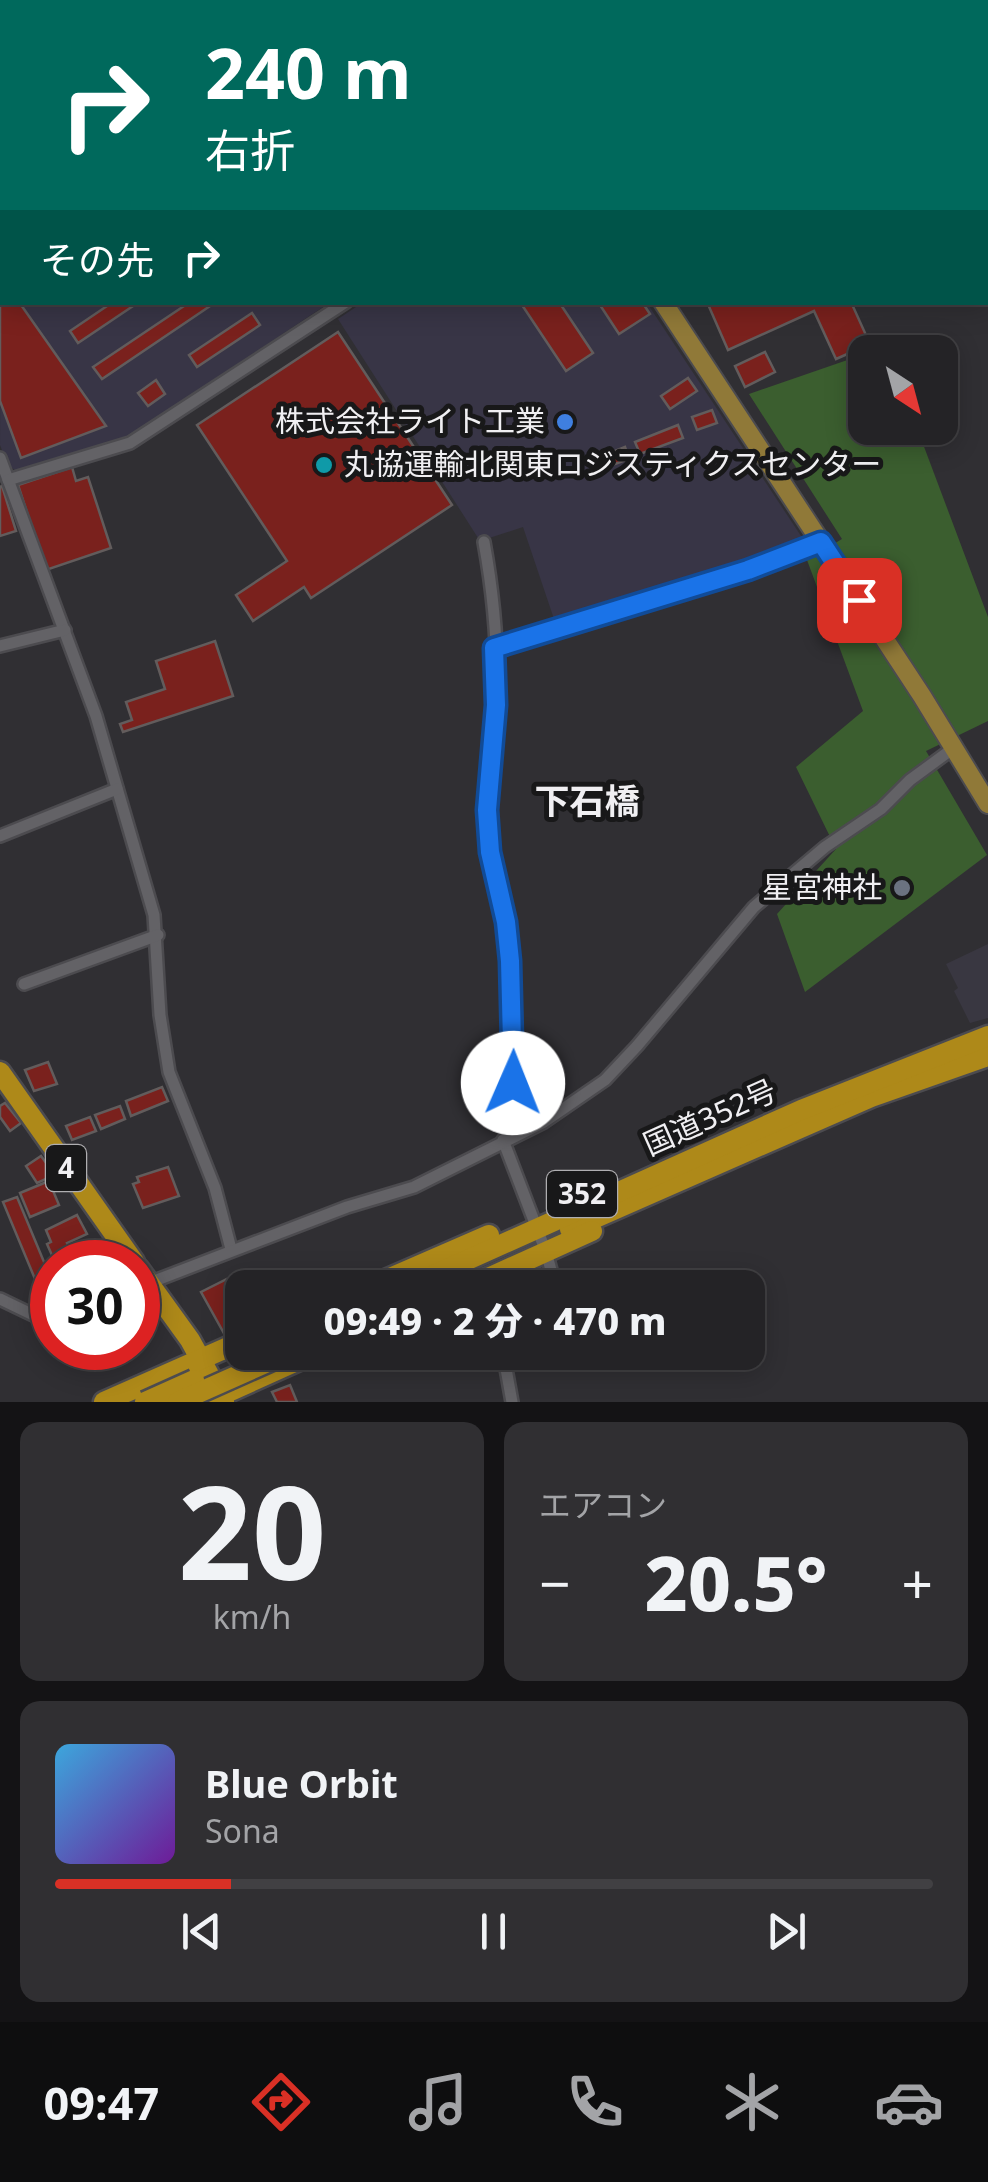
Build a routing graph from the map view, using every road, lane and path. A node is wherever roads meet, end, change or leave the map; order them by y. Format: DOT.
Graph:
graph roads {
  1 [pos="341,305"];
  2 [pos="665,305"];
  3 [pos="0,458"];
  4 [pos="8,480"];
  5 [pos="484,542"];
  6 [pos="821,542"];
  7 [pos="65,630"];
  8 [pos="0,646"];
  9 [pos="494,648"];
  10 [pos="955,747"];
  11 [pos="117,789"];
  12 [pos="988,804"];
  13 [pos="0,836"];
  14 [pos="158,935"];
  15 [pos="24,984"];
  16 [pos="988,1036"];
  17 [pos="988,1056"];
  18 [pos="0,1072"];
  19 [pos="868,1090"];
  20 [pos="805,1117"];
  21 [pos="507,1138"];
  22 [pos="539,1235"];
  23 [pos="115,1240"];
  24 [pos="232,1249"];
  25 [pos="425,1270"];
  26 [pos="450,1270"];
  27 [pos="472,1270"];
  28 [pos="491,1270"];
  29 [pos="550,1270"];
  30 [pos="160,1274"];
  31 [pos="0,1299"];
  32 [pos="160,1303"];
  33 [pos="30,1313"];
  34 [pos="225,1348"];
  35 [pos="202,1358"];
  36 [pos="225,1366"];
  37 [pos="250,1370"];
  38 [pos="280,1370"];
  39 [pos="506,1370"];
  40 [pos="217,1400"];
  41 [pos="104,1402"];
  42 [pos="145,1402"];
  43 [pos="178,1402"];
  44 [pos="512,1402"];
  1 -- 4 [label="street"];
  2 -- 6 [label="main road"];
  3 -- 4 [label="street"];
  4 -- 7 [label="street"];
  5 -- 9 [label="street"];
  6 -- 9 [label="street"];
  6 -- 10 [label="main road"];
  7 -- 8 [label="street"];
  7 -- 11 [label="street"];
  9 -- 21 [label="street"];
  10 -- 12 [label="main road"];
  10 -- 21 [label="street"];
  11 -- 13 [label="street"];
  11 -- 14 [label="street"];
  14 -- 15 [label="street"];
  14 -- 24 [label="street"];
  16 -- 19 [label="highway, 国道352号 / 352"];
  17 -- 19 [label="highway, 国道352号 / 352"];
  18 -- 23 [label="highway, 4"];
  19 -- 20 [label="highway, 国道352号 / 352"];
  20 -- 22 [label="highway, 352"];
  20 -- 22 [label="highway, 352"];
  21 -- 22 [label="street"];
  21 -- 24 [label="street"];
  22 -- 25 [label="highway, 352"];
  22 -- 26 [label="highway, 352"];
  22 -- 27 [label="highway, 352"];
  22 -- 28 [label="highway, 352"];
  22 -- 29 [label="street"];
  24 -- 30 [label="street"];
  31 -- 33 [label="street"];
  32 -- 35 [label="highway, 4"];
  34 -- 35 [label="highway"];
  35 -- 40 [label="highway, 4"];
  35 -- 41 [label="highway"];
  36 -- 42 [label="highway, bridge"];
  37 -- 43 [label="highway, bridge"];
  38 -- 40 [label="highway"];
  39 -- 44 [label="street"];
}
